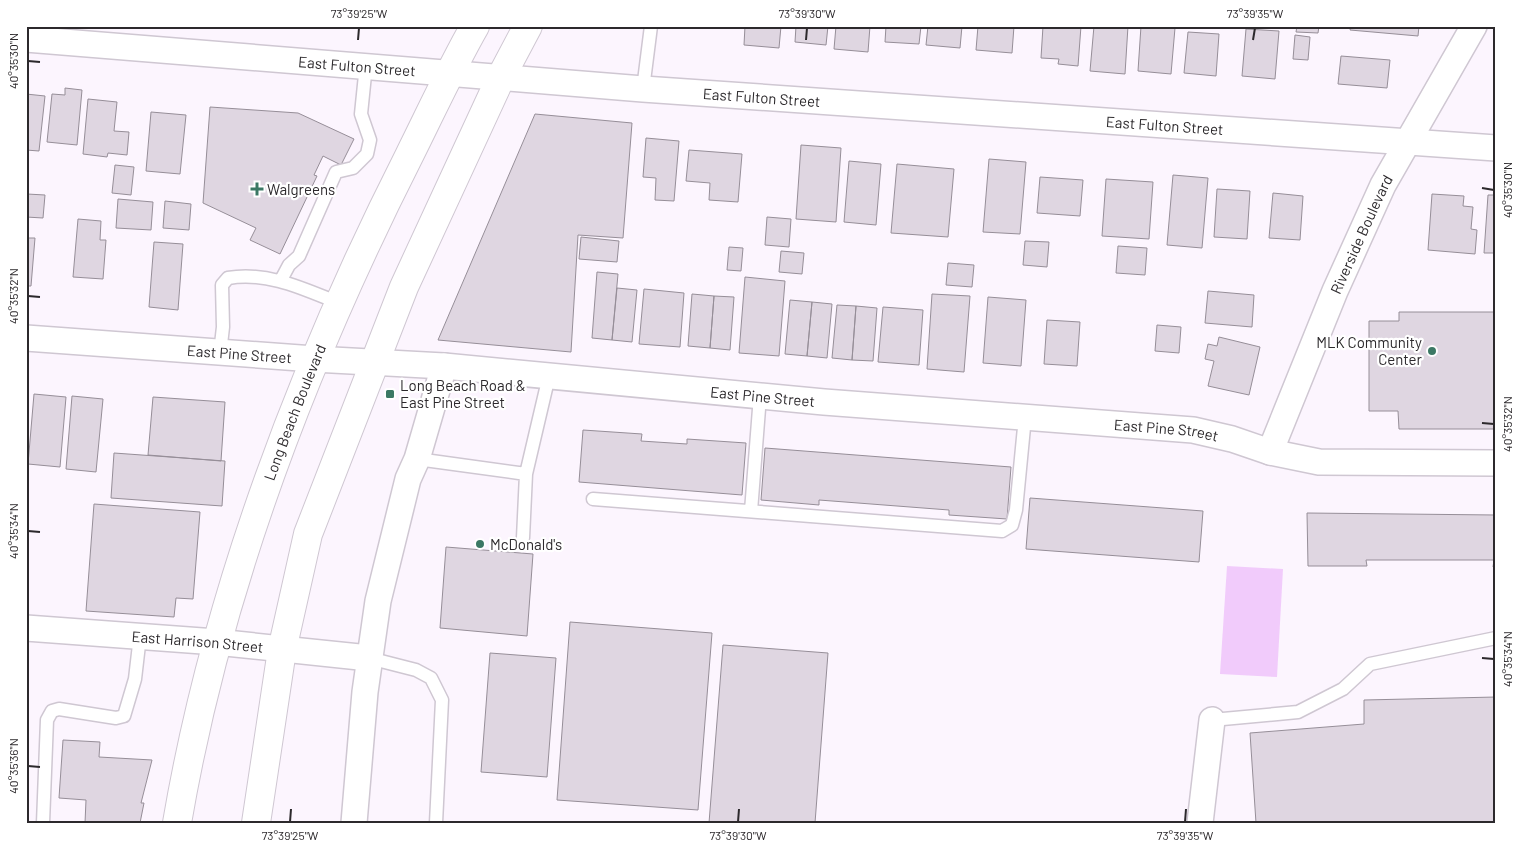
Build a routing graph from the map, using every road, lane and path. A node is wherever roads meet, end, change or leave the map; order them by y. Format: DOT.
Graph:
graph roads {
  1 [pos="475,26"];
  2 [pos="528,26"];
  3 [pos="651,26"];
  4 [pos="1474,26"];
  5 [pos="26,38"];
  6 [pos="366,65"];
  7 [pos="448,72"];
  8 [pos="501,76"];
  9 [pos="643,88"];
  10 [pos="1409,141"];
  11 [pos="1496,148"];
  12 [pos="280,280"];
  13 [pos="339,303"];
  14 [pos="26,338"];
  15 [pos="220,352"];
  16 [pos="314,360"];
  17 [pos="376,363"];
  18 [pos="444,366"];
  19 [pos="549,376"];
  20 [pos="760,396"];
  21 [pos="1025,418"];
  22 [pos="1270,452"];
  23 [pos="417,459"];
  24 [pos="1496,463"];
  25 [pos="526,474"];
  26 [pos="593,499"];
  27 [pos="751,511"];
  28 [pos="523,538"];
  29 [pos="26,628"];
  30 [pos="140,636"];
  31 [pos="1496,638"];
  32 [pos="216,642"];
  33 [pos="282,650"];
  34 [pos="369,658"];
  35 [pos="1212,720"];
  36 [pos="42,823"];
  37 [pos="178,823"];
  38 [pos="256,823"];
  39 [pos="354,823"];
  40 [pos="436,823"];
  41 [pos="1200,823"];
  1 -- 7 [label="main road, Long Beach Boulevard"];
  2 -- 8 [label="main road"];
  3 -- 9 [label="lane"];
  4 -- 10 [label="street, Riverside Boulevard"];
  5 -- 6 [label="street, East Fulton Street"];
  6 -- 7 [label="street, East Fulton Street"];
  6 -- 12 [label="lane"];
  7 -- 8 [label="street, East Fulton Street"];
  7 -- 13 [label="main road, Long Beach Boulevard"];
  8 -- 9 [label="street, East Fulton Street"];
  8 -- 17 [label="main road"];
  9 -- 10 [label="street, East Fulton Street"];
  10 -- 11 [label="street, East Fulton Street"];
  10 -- 22 [label="street, Riverside Boulevard"];
  12 -- 13 [label="lane"];
  12 -- 15 [label="lane"];
  13 -- 16 [label="main road, Long Beach Boulevard"];
  14 -- 15 [label="street, East Pine Street"];
  15 -- 16 [label="street, East Pine Street"];
  16 -- 17 [label="street, East Pine Street"];
  16 -- 32 [label="main road, Long Beach Boulevard"];
  17 -- 18 [label="street, East Pine Street"];
  17 -- 33 [label="main road"];
  18 -- 19 [label="street, East Pine Street"];
  18 -- 23 [label="street"];
  19 -- 20 [label="street, East Pine Street"];
  19 -- 25 [label="lane"];
  20 -- 21 [label="street, East Pine Street"];
  20 -- 27 [label="lane"];
  21 -- 22 [label="street, East Pine Street"];
  21 -- 27 [label="lane"];
  22 -- 24 [label="street, East Pine Street"];
  23 -- 25 [label="lane"];
  23 -- 34 [label="street"];
  25 -- 28 [label="lane"];
  26 -- 27 [label="lane"];
  29 -- 30 [label="street, East Harrison Street"];
  30 -- 32 [label="street, East Harrison Street"];
  30 -- 36 [label="lane"];
  31 -- 35 [label="lane"];
  32 -- 33 [label="street, East Harrison Street"];
  32 -- 37 [label="main road, Long Beach Boulevard"];
  33 -- 34 [label="street, East Harrison Street"];
  33 -- 38 [label="main road"];
  34 -- 39 [label="street"];
  34 -- 40 [label="lane"];
  35 -- 41 [label="street"];
}
